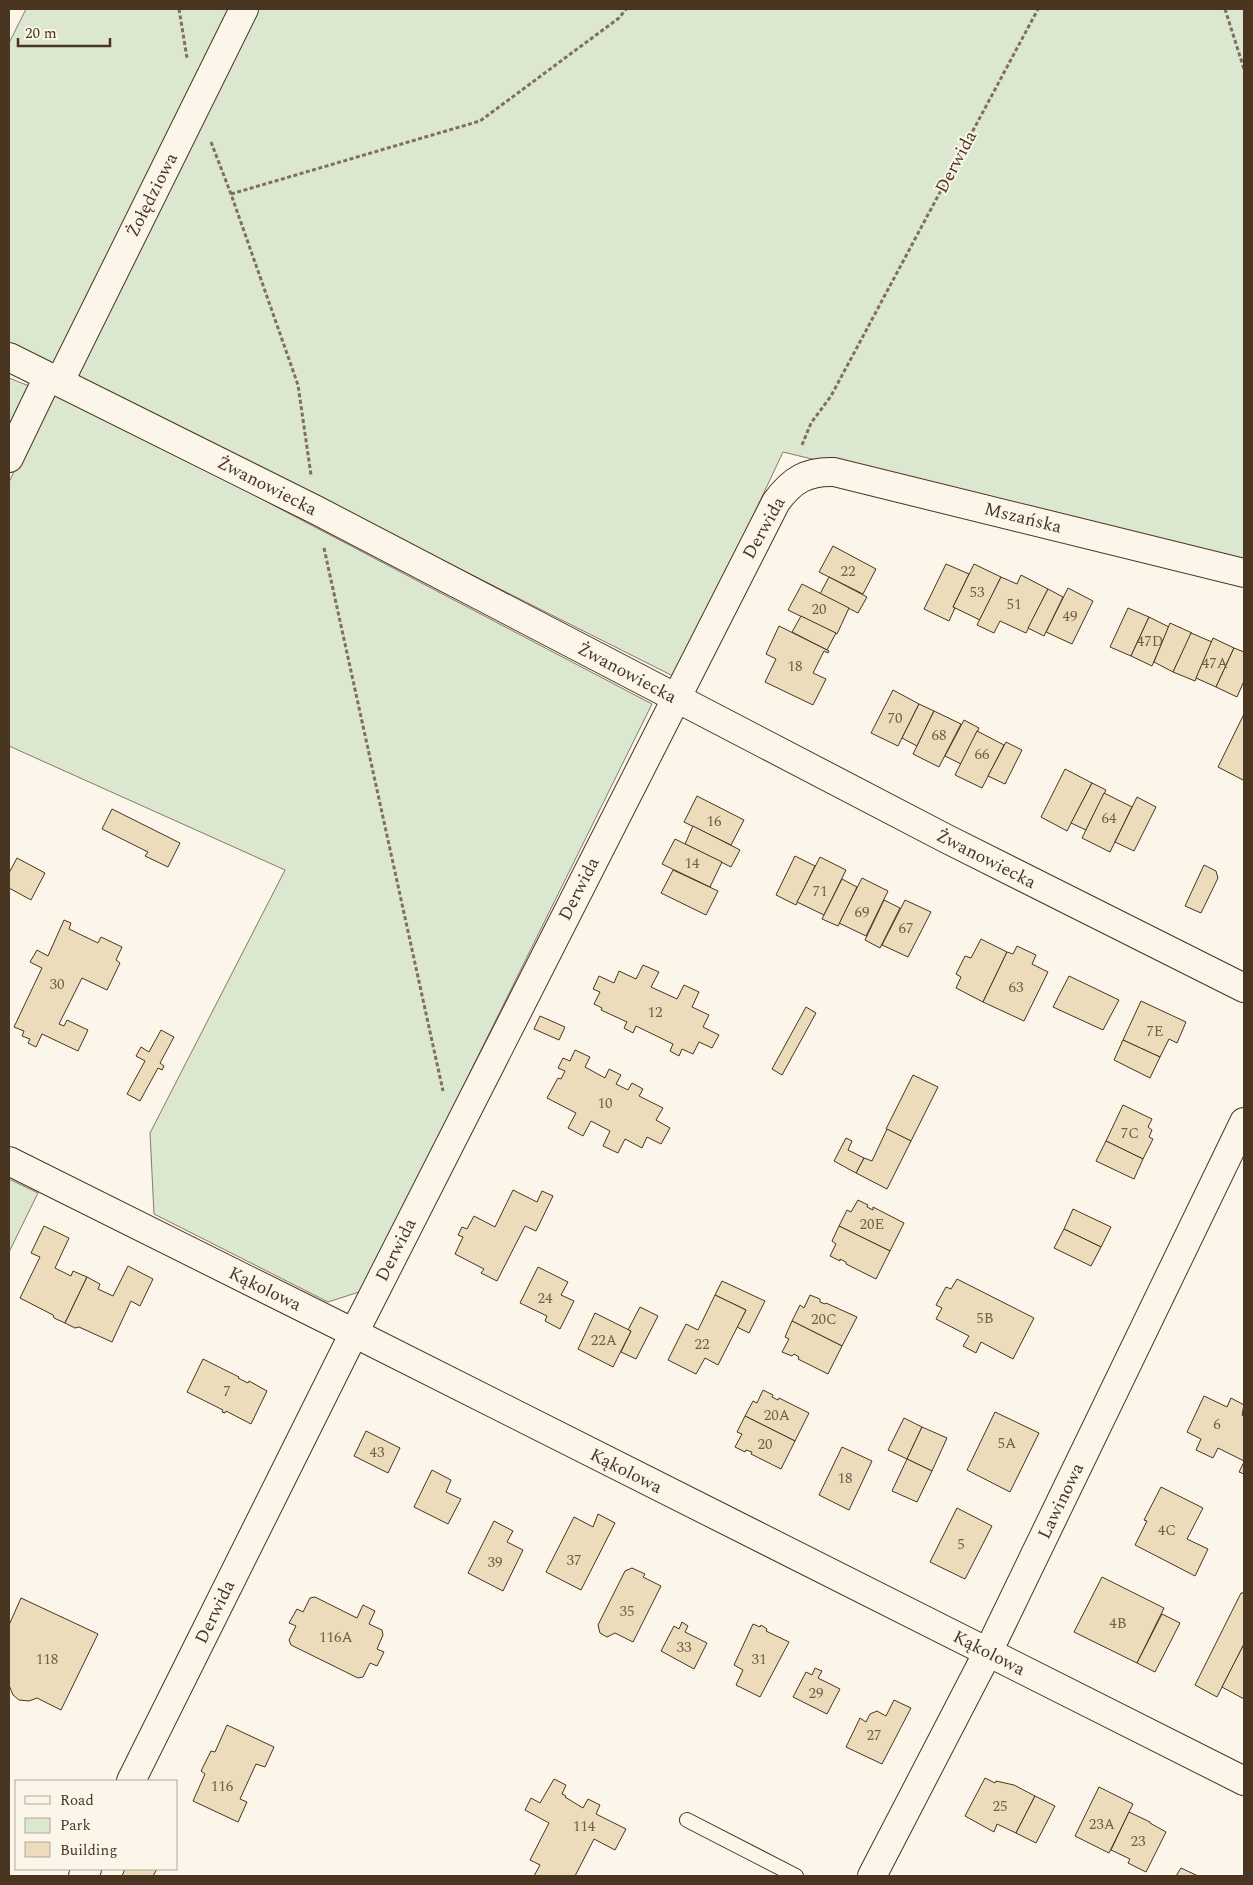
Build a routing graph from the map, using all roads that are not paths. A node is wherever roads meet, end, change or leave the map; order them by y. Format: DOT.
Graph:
graph roads {
  1 [pos="244,9"];
  2 [pos="9,357"];
  3 [pos="54,379"];
  4 [pos="9,458"];
  5 [pos="801,478"];
  6 [pos="1244,572"];
  7 [pos="675,698"];
  8 [pos="1244,988"];
  9 [pos="1244,1122"];
  10 [pos="9,1161"];
  11 [pos="354,1333"];
  12 [pos="988,1652"];
  13 [pos="130,1780"];
  14 [pos="1244,1781"];
  15 [pos="687,1820"];
  16 [pos="796,1876"];
  17 [pos="872,1876"];
  1 -- 3 [label="street, Żołędziowa"];
  2 -- 3 [label="street, Żwanowiecka"];
  3 -- 4 [label="street, Żołędziowa"];
  3 -- 7 [label="street, Żwanowiecka"];
  5 -- 6 [label="street, Mszańska"];
  5 -- 7 [label="street, Derwida"];
  7 -- 8 [label="street, Żwanowiecka"];
  7 -- 11 [label="street, Derwida"];
  9 -- 12 [label="street, Lawinowa"];
  10 -- 11 [label="street, Kąkolowa"];
  11 -- 12 [label="street, Kąkolowa"];
  11 -- 13 [label="street, Derwida"];
  12 -- 14 [label="street, Kąkolowa"];
  12 -- 17 [label="street, Lawinowa"];
  15 -- 16 [label="lane"];
}
